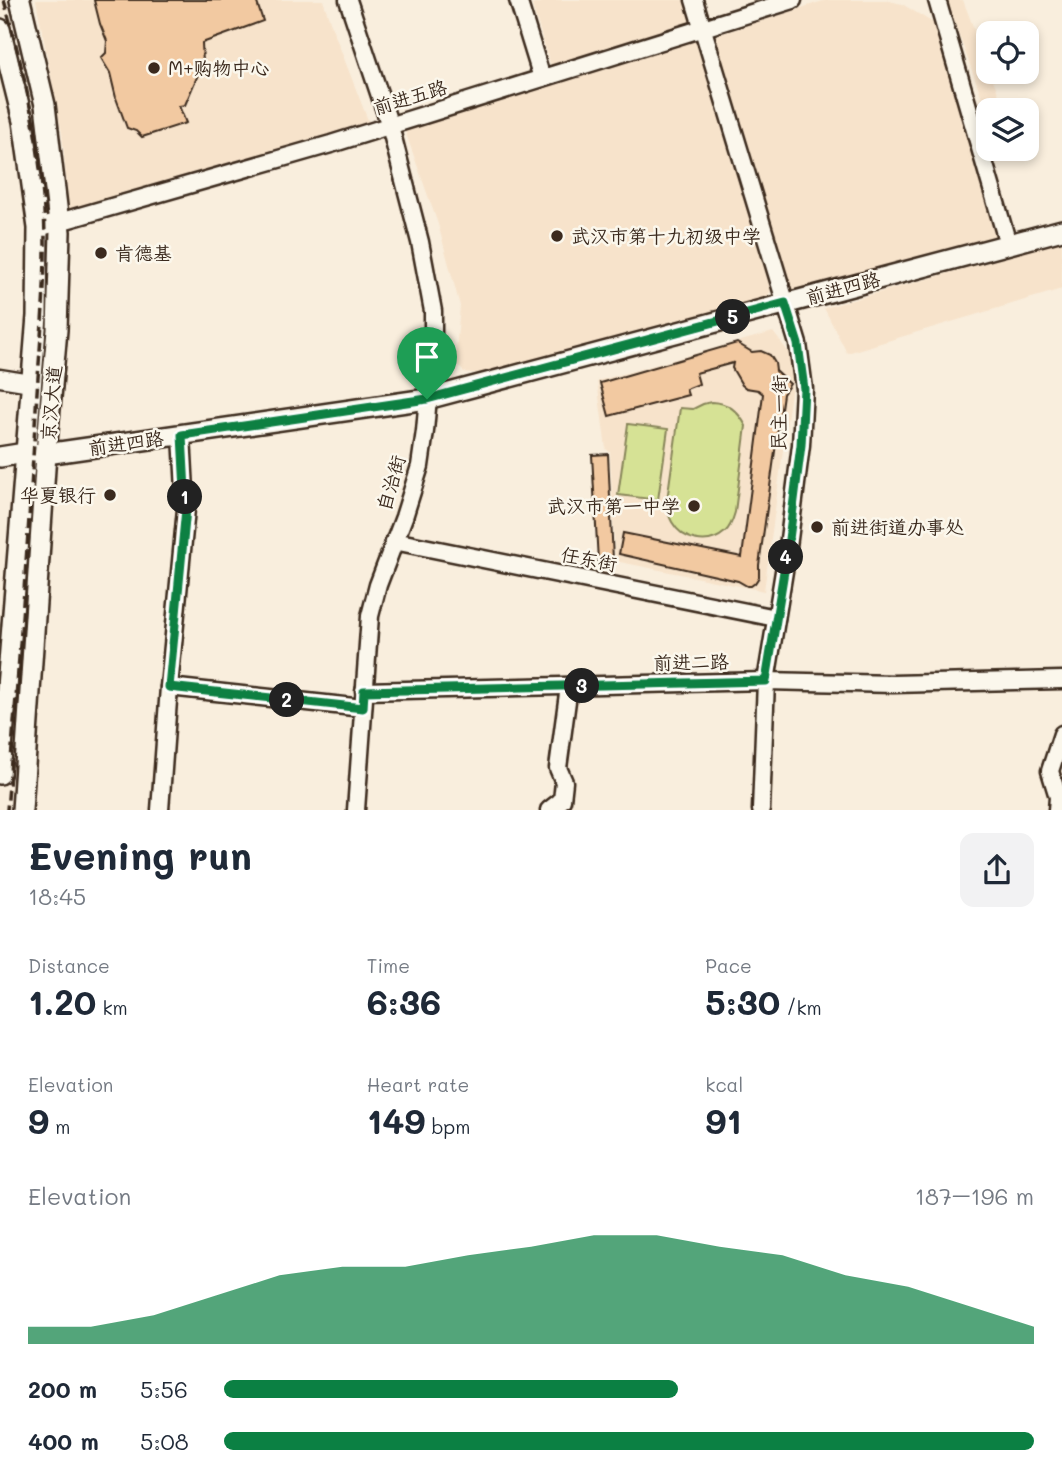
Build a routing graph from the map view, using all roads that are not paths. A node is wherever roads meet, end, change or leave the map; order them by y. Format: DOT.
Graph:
graph roads {
  1 [pos="20,0"];
  2 [pos="348,0"];
  3 [pos="518,0"];
  4 [pos="694,0"];
  5 [pos="793,0"];
  6 [pos="937,0"];
  7 [pos="702,28"];
  8 [pos="0,29"];
  9 [pos="542,78"];
  10 [pos="390,126"];
  11 [pos="59,222"];
  12 [pos="38,228"];
  13 [pos="1062,229"];
  14 [pos="1008,244"];
  15 [pos="785,303"];
  16 [pos="0,378"];
  17 [pos="31,383"];
  18 [pos="427,399"];
  19 [pos="182,435"];
  20 [pos="24,453"];
  21 [pos="46,454"];
  22 [pos="0,457"];
  23 [pos="394,541"];
  24 [pos="776,618"];
  25 [pos="1062,680"];
  26 [pos="766,681"];
  27 [pos="569,686"];
  28 [pos="169,687"];
  29 [pos="363,700"];
  30 [pos="1062,734"];
  31 [pos="0,774"];
  32 [pos="22,810"];
  33 [pos="160,810"];
  34 [pos="356,810"];
  35 [pos="549,810"];
  36 [pos="761,810"];
  37 [pos="1058,810"];
  1 -- 11 [label="main road, 京汉大道"];
  2 -- 10 [label="street, 自治街"];
  3 -- 9 [label="street"];
  4 -- 7 [label="street, 民主一街"];
  5 -- 7 [label="street, 前进五路"];
  6 -- 14 [label="street"];
  7 -- 9 [label="street, 前进五路"];
  7 -- 15 [label="street, 民主一街"];
  8 -- 12 [label="main road, 京汉大道"];
  9 -- 10 [label="street, 前进五路"];
  10 -- 11 [label="street, 前进五路"];
  10 -- 18 [label="street, 自治街"];
  11 -- 12 [label="street, 前进五路"];
  11 -- 21 [label="main road, 京汉大道"];
  12 -- 17 [label="main road, 京汉大道"];
  13 -- 14 [label="main road, 前进四路"];
  14 -- 15 [label="main road, 前进四路"];
  15 -- 18 [label="main road, 前进四路"];
  15 -- 24 [label="street, 民主一街"];
  16 -- 17 [label="street"];
  17 -- 20 [label="main road, 京汉大道"];
  18 -- 19 [label="main road, 前进四路"];
  18 -- 23 [label="street, 自治街"];
  19 -- 21 [label="main road, 前进四路"];
  19 -- 28 [label="street"];
  20 -- 21 [label="main road, 前进四路"];
  20 -- 22 [label="main road, 前进四路"];
  20 -- 31 [label="main road, 京汉大道"];
  21 -- 32 [label="main road, 京汉大道"];
  23 -- 24 [label="street, 任东街"];
  23 -- 29 [label="street, 自治街"];
  24 -- 26 [label="street, 民主一街"];
  25 -- 26 [label="street, 前进二路"];
  26 -- 27 [label="street, 前进二路"];
  26 -- 36 [label="street, 民主一街"];
  27 -- 29 [label="street, 前进二路"];
  27 -- 35 [label="street"];
  28 -- 29 [label="street, 前进二路"];
  28 -- 33 [label="street"];
  29 -- 34 [label="street, 自治街"];
  30 -- 37 [label="street"];
}
